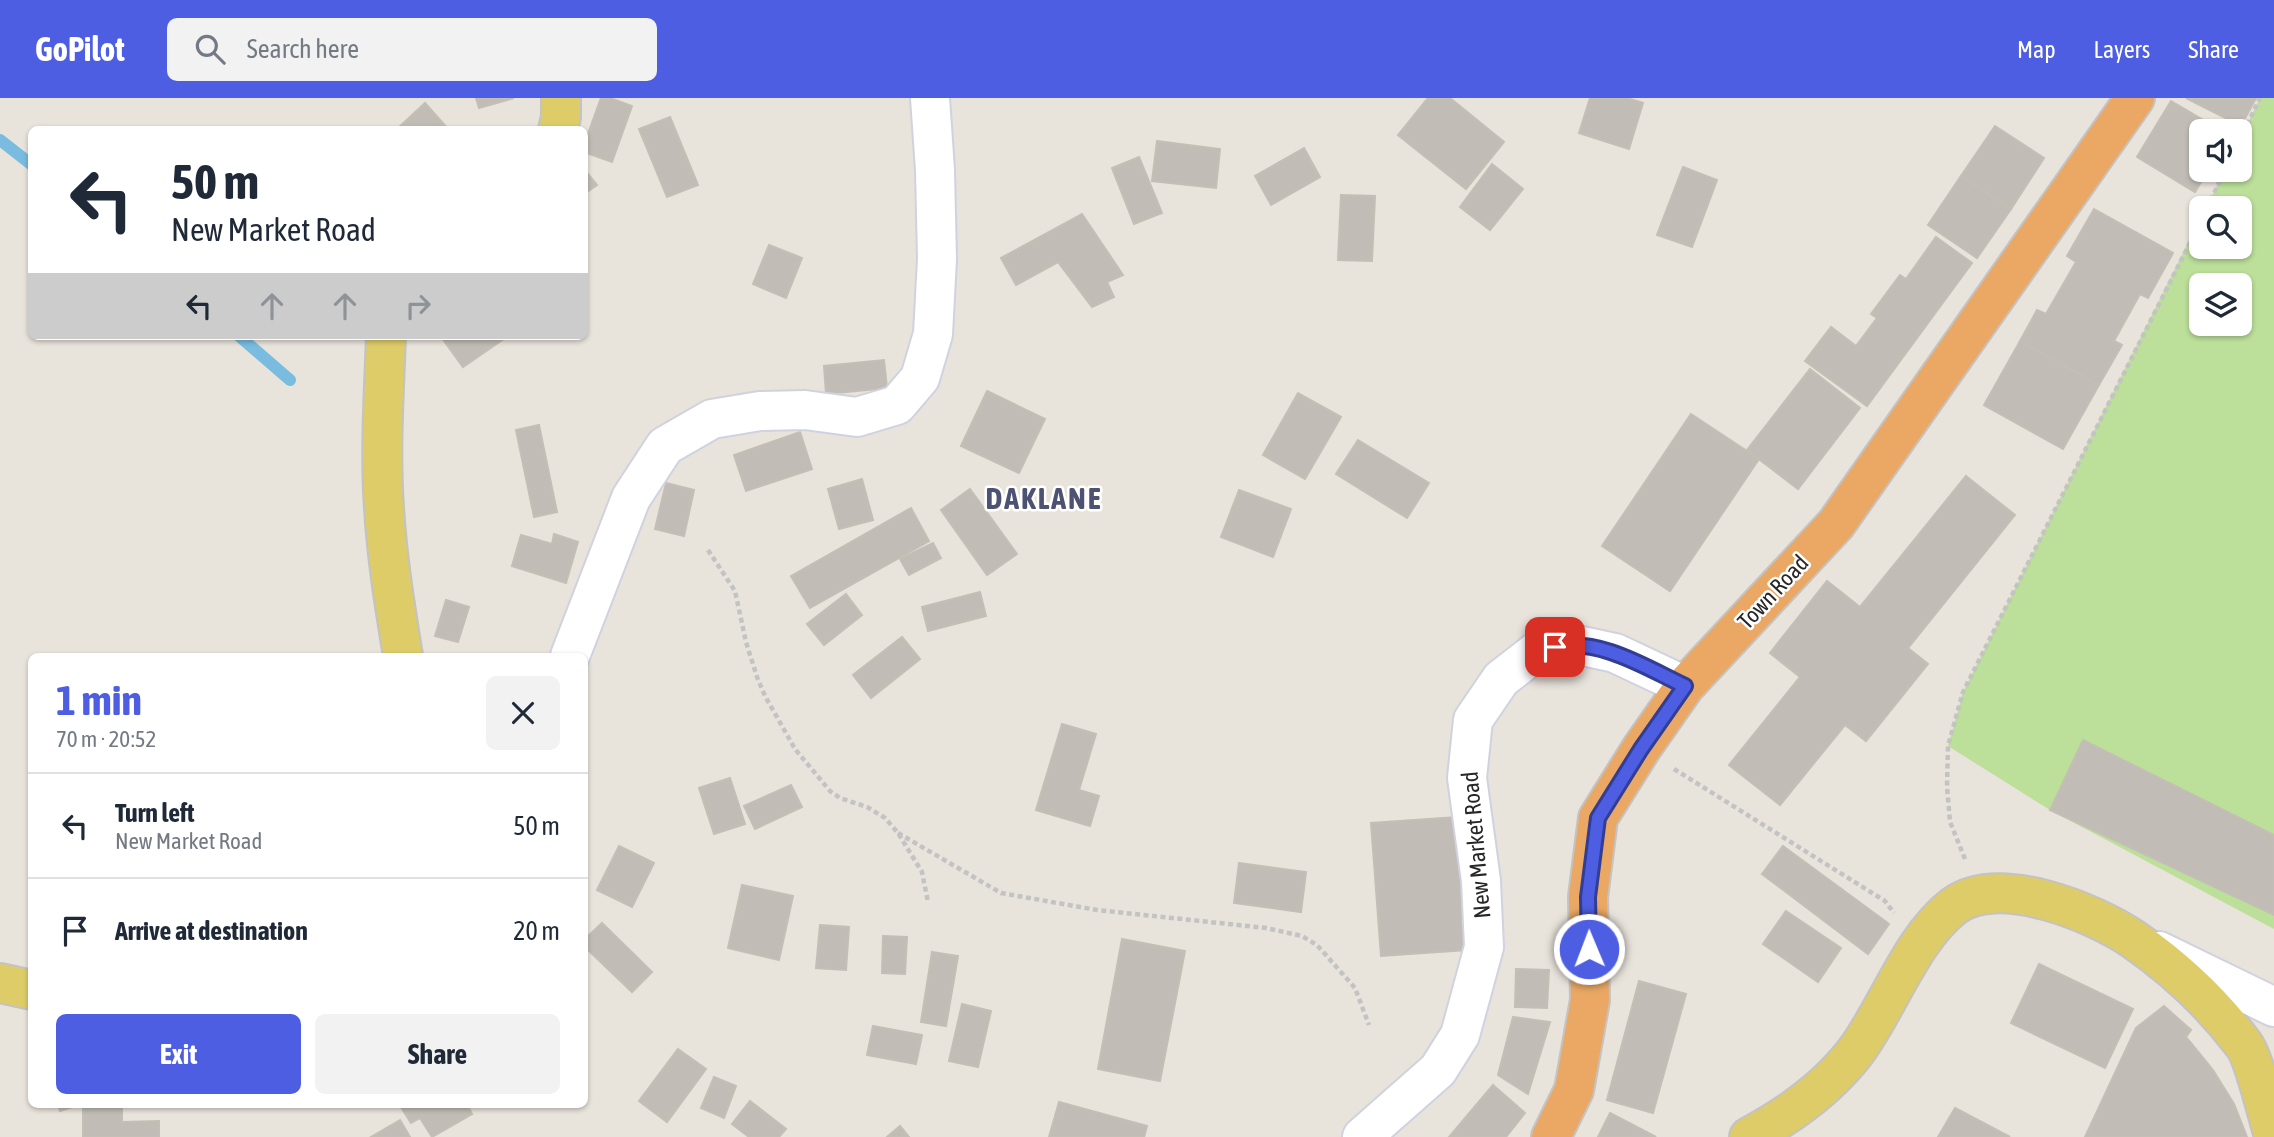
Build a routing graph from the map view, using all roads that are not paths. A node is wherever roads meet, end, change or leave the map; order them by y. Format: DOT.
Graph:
graph roads {
  1 [pos="561,98"];
  2 [pos="930,98"];
  3 [pos="2135,98"];
  4 [pos="559,126"];
  5 [pos="386,340"];
  6 [pos="402,653"];
  7 [pos="571,653"];
  8 [pos="1685,686"];
  9 [pos="2132,938"];
  10 [pos="0,983"];
  11 [pos="28,989"];
  12 [pos="2274,1007"];
  13 [pos="2274,1136"];
  14 [pos="1362,1137"];
  15 [pos="1550,1137"];
  16 [pos="1749,1137"];
  1 -- 4 [label="main road"];
  2 -- 7 [label="street"];
  3 -- 8 [label="highway, Town Road"];
  5 -- 6 [label="main road"];
  8 -- 14 [label="street, New Market Road"];
  8 -- 15 [label="highway, Town Road"];
  9 -- 12 [label="street"];
  9 -- 13 [label="main road"];
  9 -- 16 [label="main road"];
  10 -- 11 [label="main road"];
}
